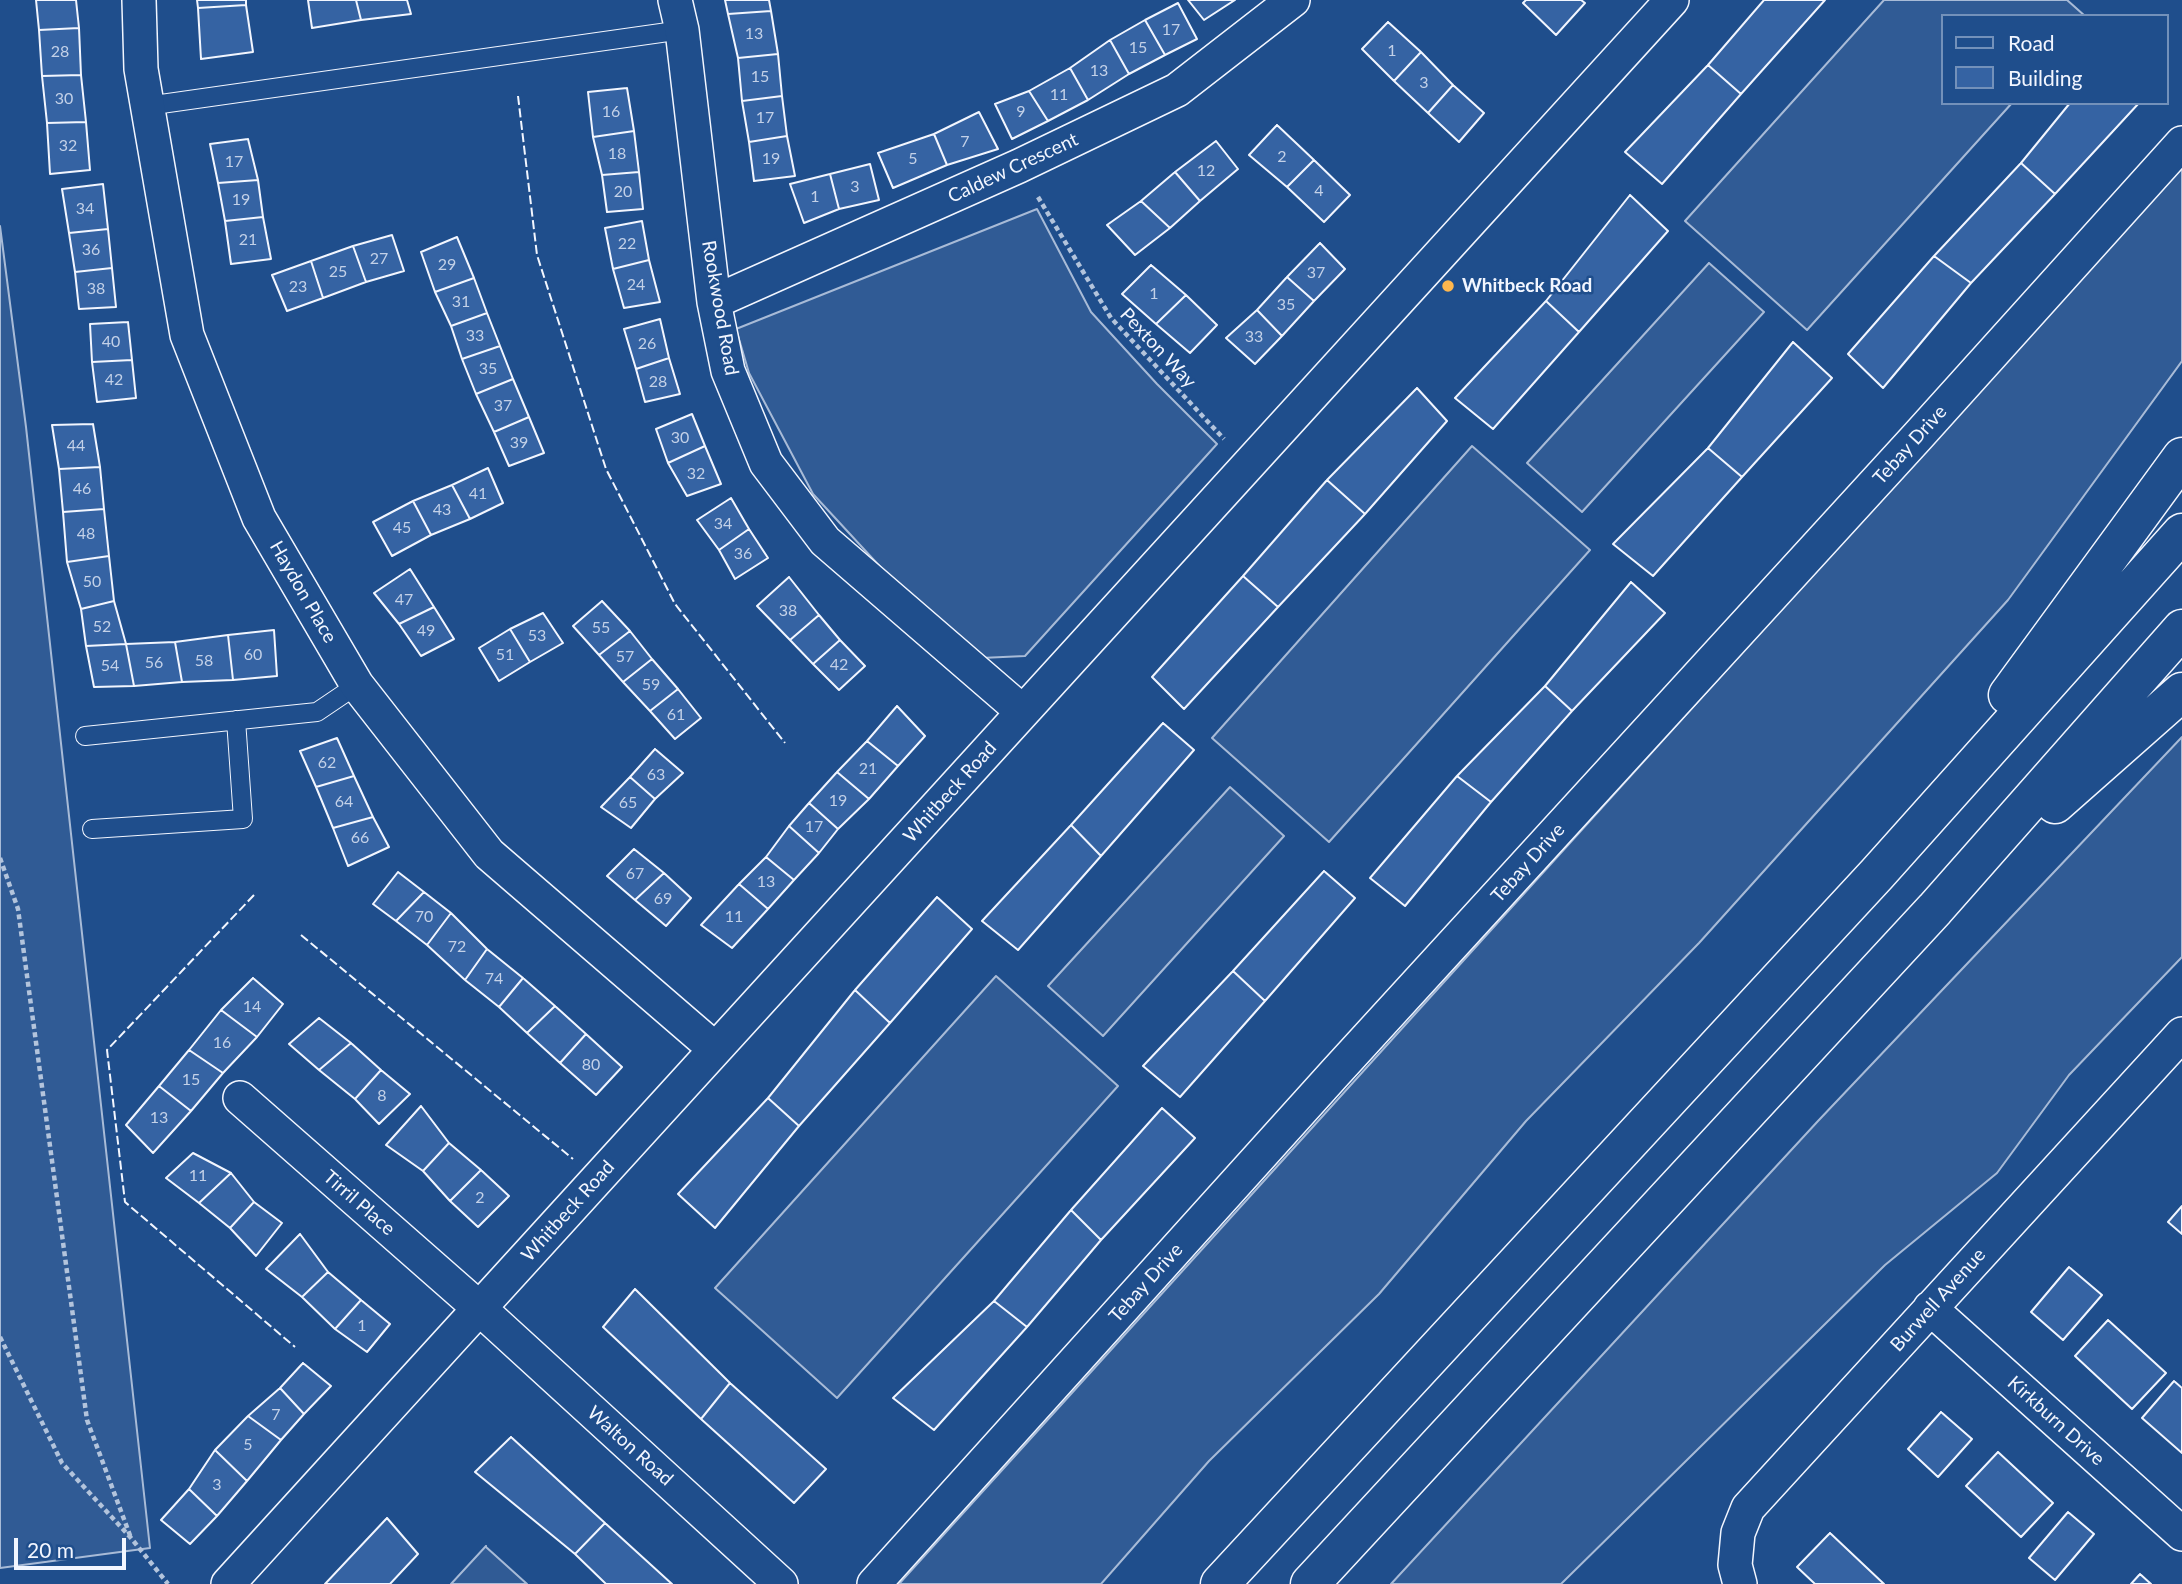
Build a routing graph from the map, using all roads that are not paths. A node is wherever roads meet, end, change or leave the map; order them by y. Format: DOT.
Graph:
graph roads {
  1 [pos="139,0"];
  2 [pos="1293,0"];
  3 [pos="1672,0"];
  4 [pos="679,15"];
  5 [pos="147,106"];
  6 [pos="2182,143"];
  7 [pos="714,302"];
  8 [pos="2182,457"];
  9 [pos="2182,533"];
  10 [pos="2182,629"];
  11 [pos="357,685"];
  12 [pos="2182,692"];
  13 [pos="1023,712"];
  14 [pos="236,720"];
  15 [pos="85,736"];
  16 [pos="92,829"];
  17 [pos="1877,874"];
  18 [pos="1935,909"];
  19 [pos="2182,1034"];
  20 [pos="715,1049"];
  21 [pos="240,1098"];
  22 [pos="479,1308"];
  23 [pos="1930,1308"];
  24 [pos="2182,1534"];
  25 [pos="228,1584"];
  26 [pos="781,1584"];
  27 [pos="874,1584"];
  28 [pos="1220,1584"];
  29 [pos="1310,1584"];
  30 [pos="1740,1584"];
  1 -- 5 [label="street, Haydon Place"];
  2 -- 7 [label="street, Caldew Crescent"];
  3 -- 13 [label="street, Whitbeck Road"];
  4 -- 5 [label="lane"];
  4 -- 7 [label="street, Rookwood Road"];
  5 -- 11 [label="street, Haydon Place"];
  6 -- 27 [label="street, Tebay Drive"];
  7 -- 13 [label="street, Rookwood Road"];
  8 -- 17 [label="highway"];
  9 -- 17 [label="highway"];
  10 -- 18 [label="highway"];
  11 -- 14 [label="lane"];
  11 -- 20 [label="street, Haydon Place"];
  12 -- 18 [label="highway"];
  13 -- 20 [label="street, Whitbeck Road"];
  14 -- 15 [label="lane"];
  14 -- 16 [label="lane"];
  17 -- 28 [label="highway"];
  18 -- 29 [label="highway"];
  19 -- 23 [label="street, Burwell Avenue"];
  20 -- 22 [label="street, Whitbeck Road"];
  21 -- 22 [label="street, Tirril Place"];
  22 -- 25 [label="street, Whitbeck Road"];
  22 -- 26 [label="street, Walton Road"];
  23 -- 24 [label="street, Kirkburn Drive"];
  23 -- 30 [label="street, Burwell Avenue"];
}
